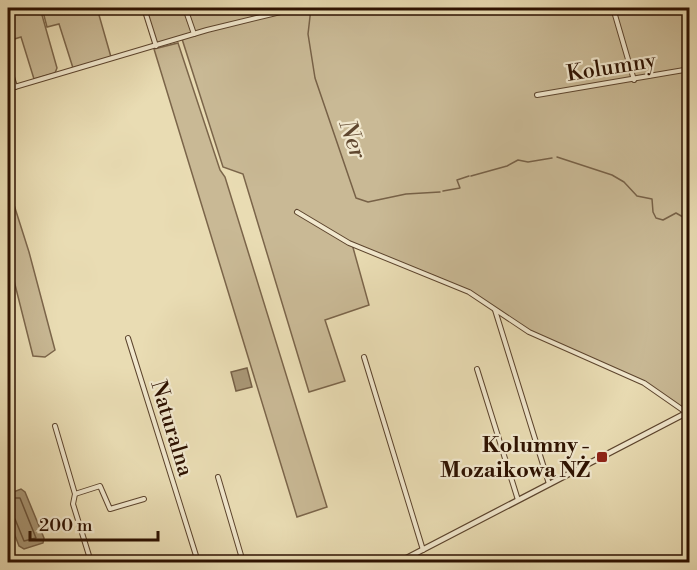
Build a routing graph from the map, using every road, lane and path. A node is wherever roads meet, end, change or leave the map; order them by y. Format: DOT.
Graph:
graph roads {
  1 [pos="144,8"];
  2 [pos="185,8"];
  3 [pos="297,8"];
  4 [pos="613,8"];
  5 [pos="282,10"];
  6 [pos="194,34"];
  7 [pos="156,46"];
  8 [pos="8,63"];
  9 [pos="690,69"];
  10 [pos="634,80"];
  11 [pos="15,87"];
  12 [pos="8,89"];
  13 [pos="537,95"];
  14 [pos="297,212"];
  15 [pos="494,308"];
  16 [pos="128,338"];
  17 [pos="364,357"];
  18 [pos="477,369"];
  19 [pos="689,413"];
  20 [pos="55,426"];
  21 [pos="218,477"];
  22 [pos="549,484"];
  23 [pos="75,494"];
  24 [pos="144,499"];
  25 [pos="518,500"];
  26 [pos="423,550"];
  27 [pos="91,562"];
  28 [pos="198,562"];
  29 [pos="243,562"];
  30 [pos="399,562"];
  1 -- 7 [label="street"];
  2 -- 6 [label="street"];
  3 -- 5 [label="street"];
  4 -- 10 [label="street"];
  5 -- 6 [label="street"];
  6 -- 7 [label="street"];
  7 -- 11 [label="street"];
  8 -- 11 [label="street"];
  9 -- 10 [label="street, Kolumny"];
  10 -- 13 [label="street, Kolumny"];
  11 -- 12 [label="street"];
  14 -- 15 [label="street"];
  15 -- 19 [label="street"];
  15 -- 22 [label="street"];
  16 -- 28 [label="street, Naturalna"];
  17 -- 26 [label="street"];
  18 -- 25 [label="street"];
  19 -- 22 [label="street"];
  20 -- 23 [label="street"];
  21 -- 29 [label="street"];
  22 -- 25 [label="street"];
  23 -- 24 [label="street"];
  23 -- 27 [label="street"];
  25 -- 26 [label="street"];
  26 -- 30 [label="street"];
}
